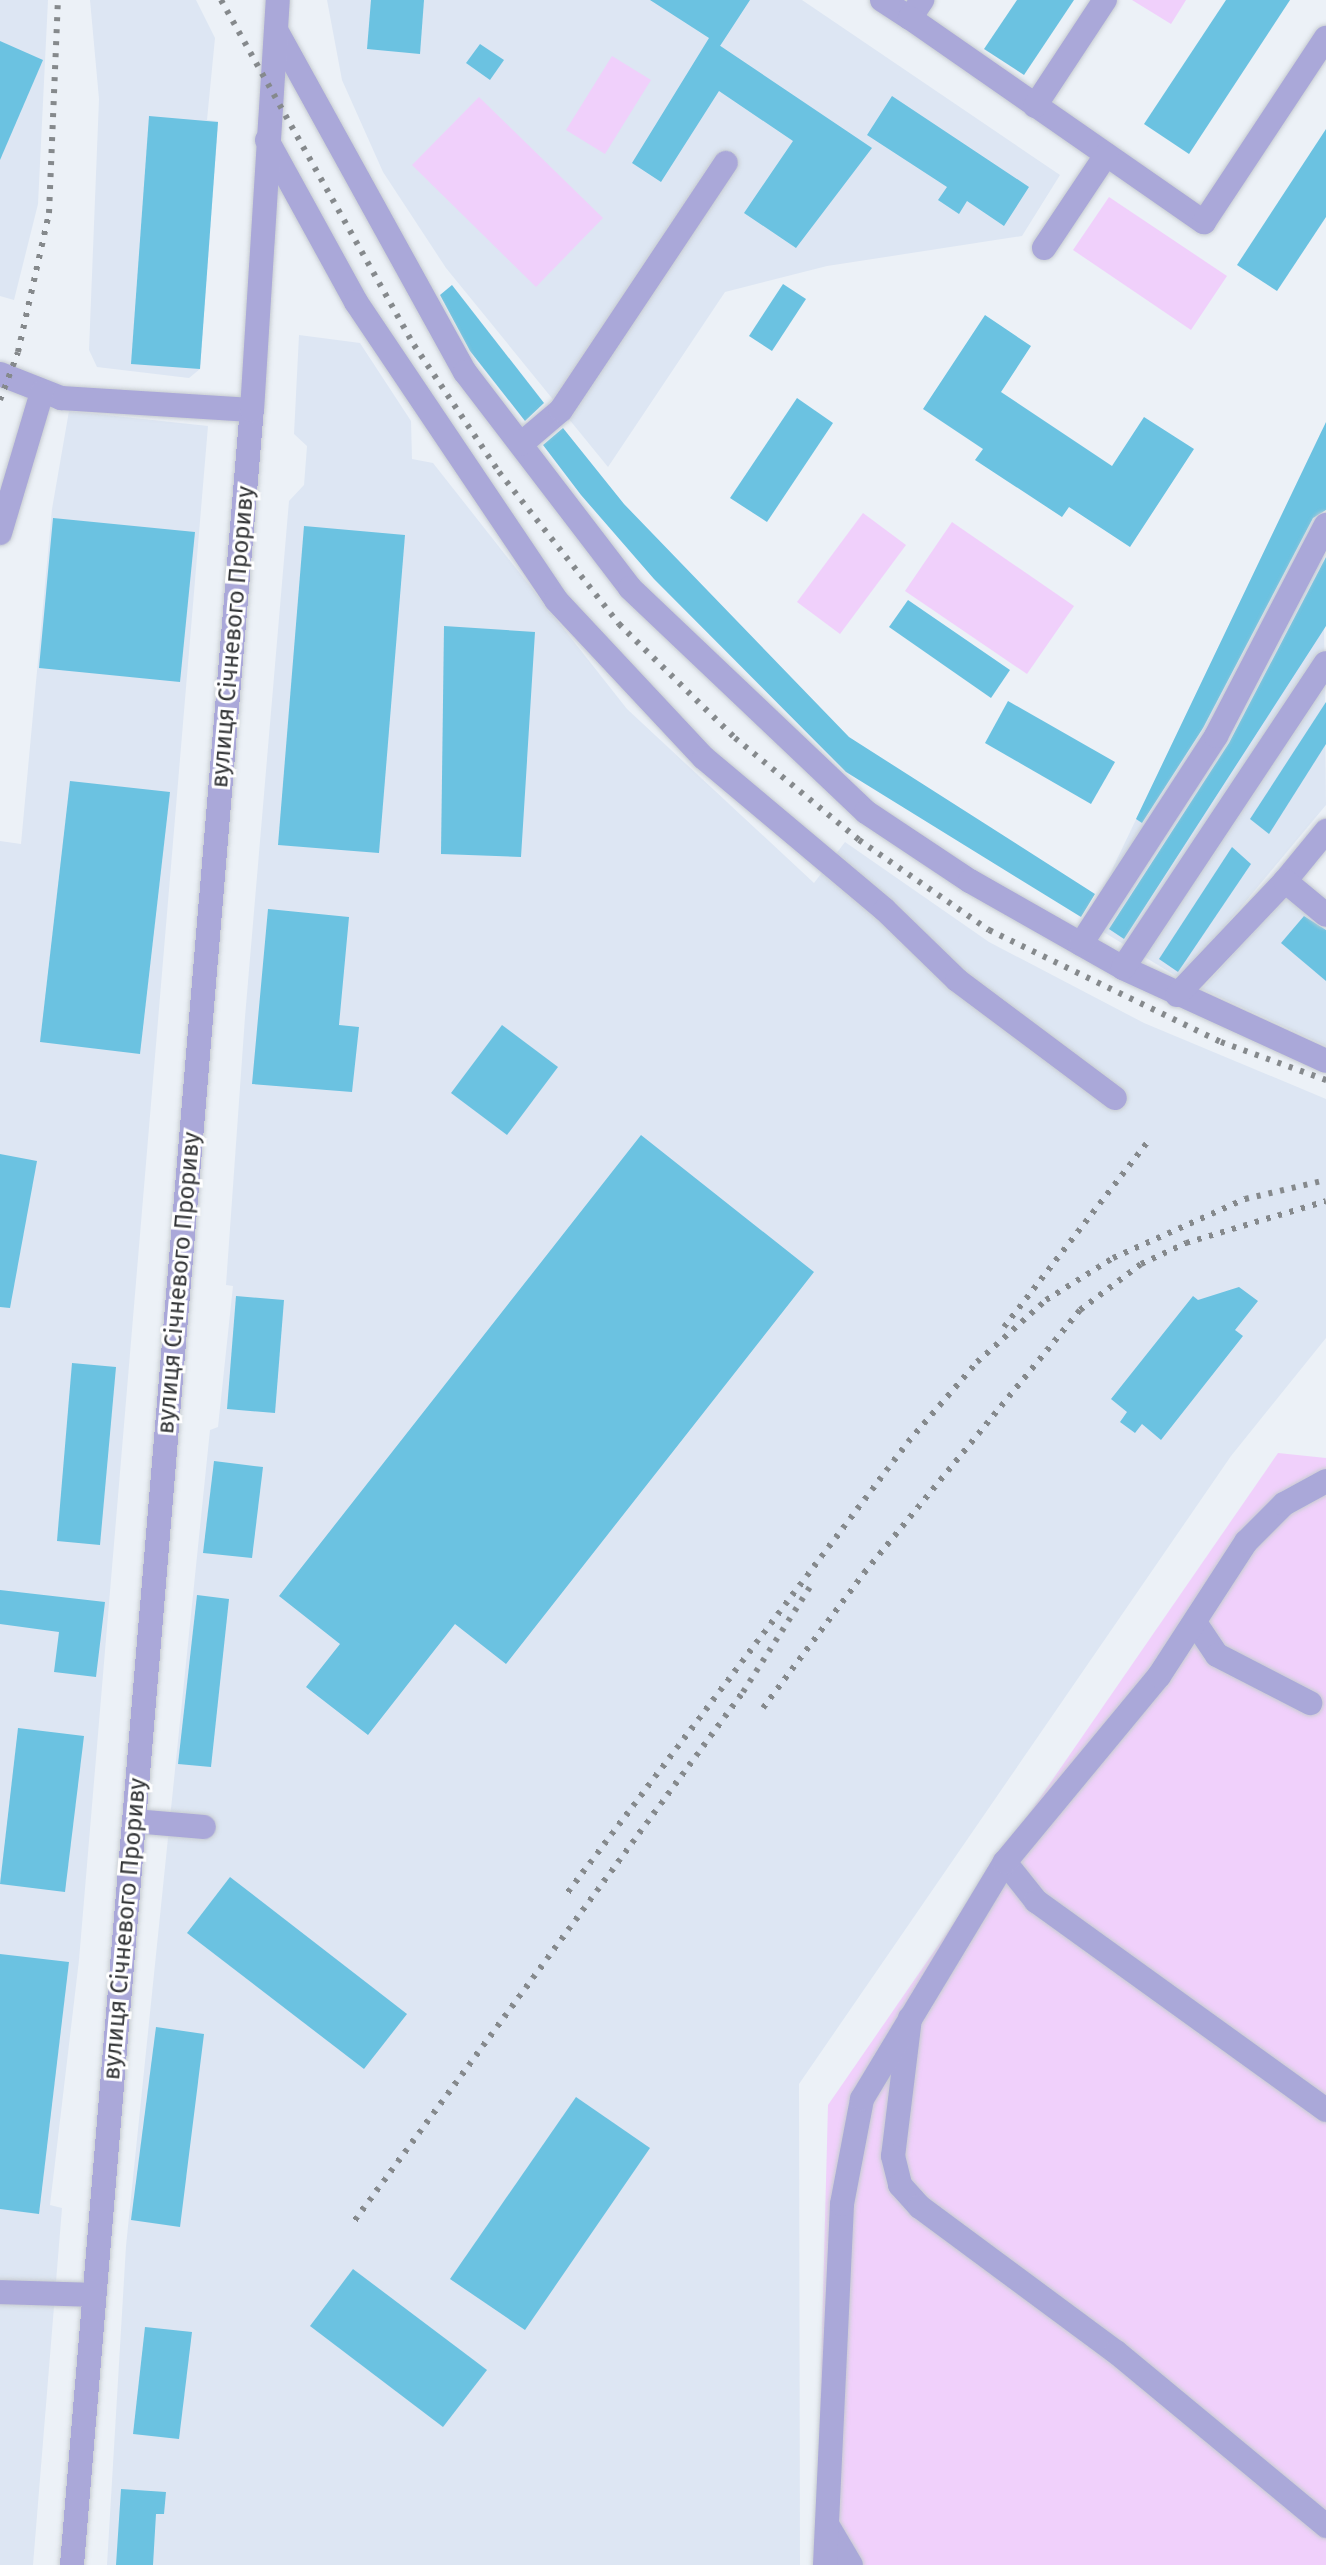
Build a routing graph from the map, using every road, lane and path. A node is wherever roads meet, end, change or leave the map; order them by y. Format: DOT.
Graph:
graph roads {
  1 [pos="278,0"];
  2 [pos="882,0"];
  3 [pos="1105,0"];
  4 [pos="916,9"];
  5 [pos="276,30"];
  6 [pos="1326,38"];
  7 [pos="1035,106"];
  8 [pos="267,140"];
  9 [pos="1106,155"];
  10 [pos="726,163"];
  11 [pos="1044,248"];
  12 [pos="0,374"];
  13 [pos="42,392"];
  14 [pos="252,410"];
  15 [pos="521,444"];
  16 [pos="1326,525"];
  17 [pos="0,533"];
  18 [pos="1326,663"];
  19 [pos="1326,831"];
  20 [pos="1285,881"];
  21 [pos="1326,915"];
  22 [pos="1081,944"];
  23 [pos="1123,968"];
  24 [pos="1177,995"];
  25 [pos="1326,1061"];
  26 [pos="1115,1098"];
  27 [pos="1326,1481"];
  28 [pos="1196,1624"];
  29 [pos="1310,1703"];
  30 [pos="134,1821"];
  31 [pos="204,1827"];
  32 [pos="1005,1862"];
  33 [pos="912,2008"];
  34 [pos="1326,2110"];
  35 [pos="0,2292"];
  36 [pos="94,2295"];
  37 [pos="826,2521"];
  38 [pos="1326,2526"];
  39 [pos="72,2565"];
  40 [pos="825,2565"];
  41 [pos="851,2565"];
  1 -- 5 [label="street, вулиця Січневого Прориву"];
  2 -- 4 [label="street"];
  3 -- 7 [label="street"];
  4 -- 7 [label="street"];
  5 -- 8 [label="street, вулиця Січневого Прориву"];
  5 -- 15 [label="street"];
  6 -- 9 [label="street"];
  7 -- 9 [label="street"];
  8 -- 14 [label="street, вулиця Січневого Прориву"];
  8 -- 26 [label="street"];
  9 -- 11 [label="street"];
  10 -- 15 [label="street"];
  12 -- 13 [label="street"];
  13 -- 14 [label="street"];
  13 -- 17 [label="street"];
  14 -- 30 [label="street, вулиця Січневого Прориву"];
  15 -- 22 [label="street"];
  16 -- 22 [label="street"];
  18 -- 23 [label="street"];
  19 -- 20 [label="street"];
  20 -- 21 [label="street"];
  20 -- 24 [label="street"];
  22 -- 23 [label="street"];
  23 -- 24 [label="street"];
  24 -- 25 [label="street"];
  27 -- 28 [label="street"];
  28 -- 29 [label="street"];
  28 -- 32 [label="street"];
  30 -- 31 [label="street"];
  30 -- 36 [label="street, вулиця Січневого Прориву"];
  32 -- 33 [label="street"];
  32 -- 34 [label="street"];
  33 -- 37 [label="street"];
  33 -- 38 [label="street"];
  35 -- 36 [label="street"];
  36 -- 39 [label="street, вулиця Січневого Прориву"];
  37 -- 40 [label="street"];
  37 -- 41 [label="street"];
}
